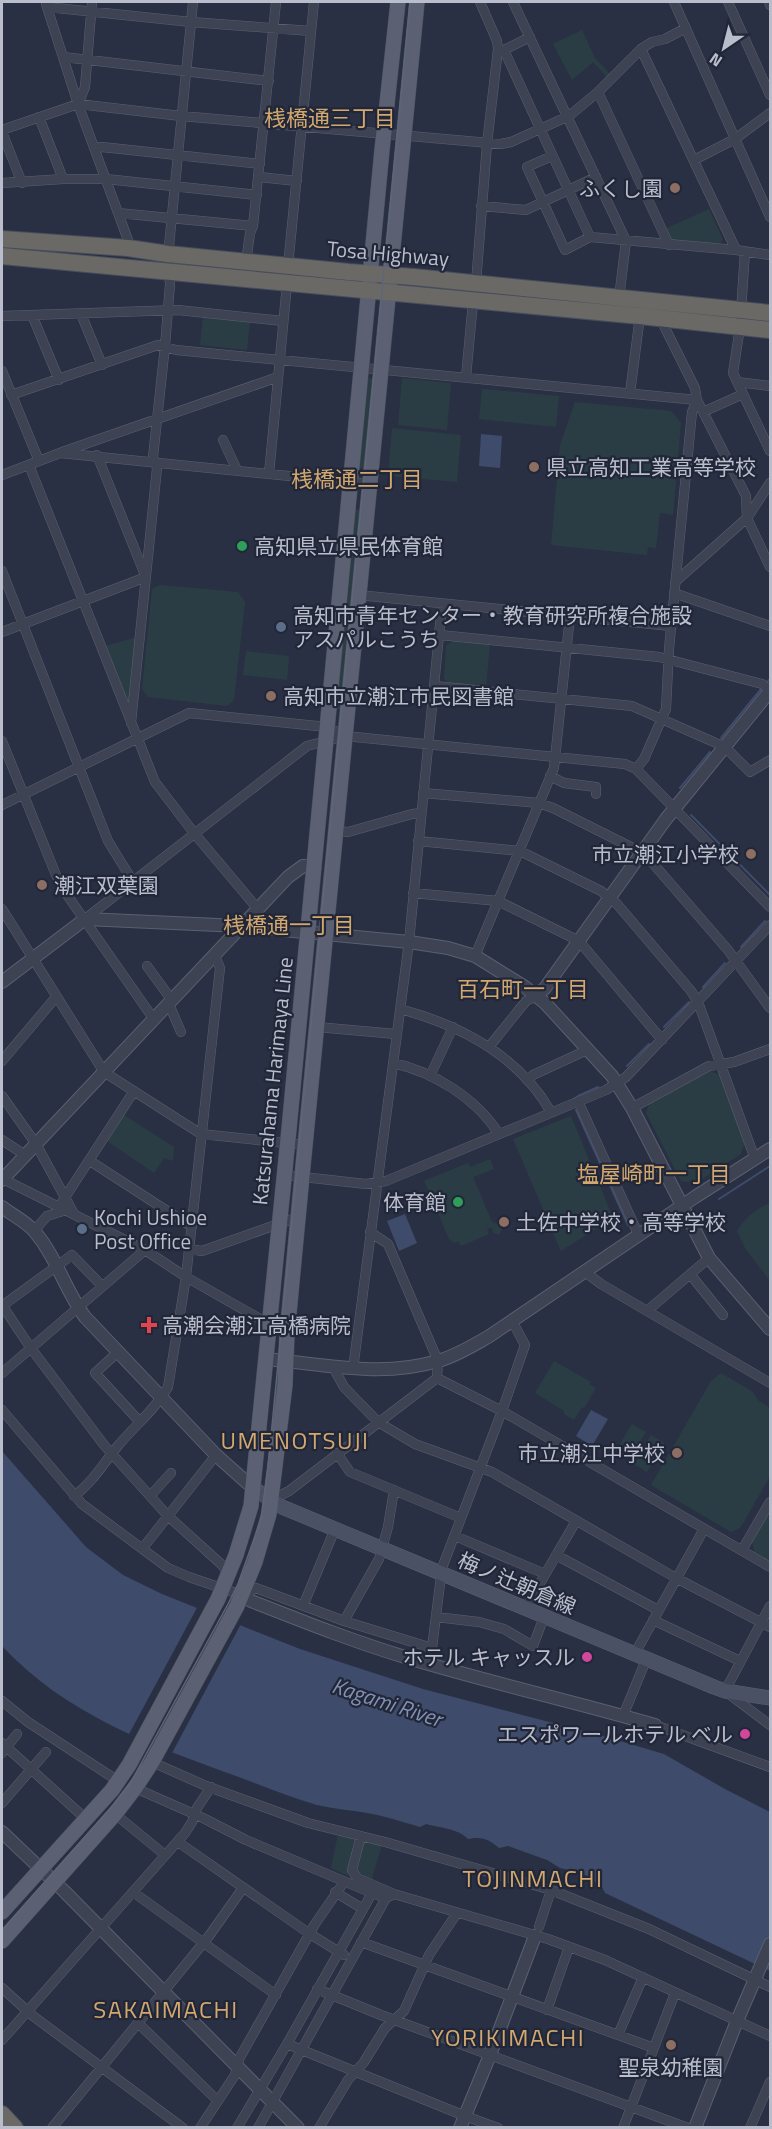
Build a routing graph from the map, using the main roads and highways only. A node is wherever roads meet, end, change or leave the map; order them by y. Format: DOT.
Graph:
graph roads {
  1 [pos="398,2"];
  2 [pos="417,2"];
  3 [pos="2,239"];
  4 [pos="2,256"];
  5 [pos="389,275"];
  6 [pos="370,283"];
  7 [pos="388,292"];
  8 [pos="771,313"];
  9 [pos="771,330"];
  10 [pos="253,1488"];
  11 [pos="271,1500"];
  12 [pos="771,1698"];
  13 [pos="2,1912"];
  14 [pos="2,1941"];
  15 [pos="2,2114"];
  16 [pos="15,2127"];
  1 -- 6 [label="main road, Katsurahama Harimaya Line"];
  2 -- 5 [label="main road, Katsurahama Harimaya Line"];
  3 -- 6 [label="highway, Tosa Highway"];
  4 -- 6 [label="highway, Tosa Highway"];
  5 -- 6 [label="highway, Tosa Highway"];
  5 -- 7 [label="main road, Katsurahama Harimaya Line"];
  5 -- 8 [label="highway, Tosa Highway"];
  6 -- 7 [label="highway, Tosa Highway"];
  6 -- 10 [label="main road, Katsurahama Harimaya Line"];
  7 -- 9 [label="highway, Tosa Highway"];
  7 -- 11 [label="main road, Katsurahama Harimaya Line"];
  10 -- 11 [label="main road, 梅ノ辻朝倉線"];
  10 -- 13 [label="main road, Katsurahama Harimaya Line"];
  11 -- 12 [label="main road, 梅ノ辻朝倉線"];
  11 -- 14 [label="main road, Katsurahama Harimaya Line"];
  15 -- 16 [label="highway"];
}
